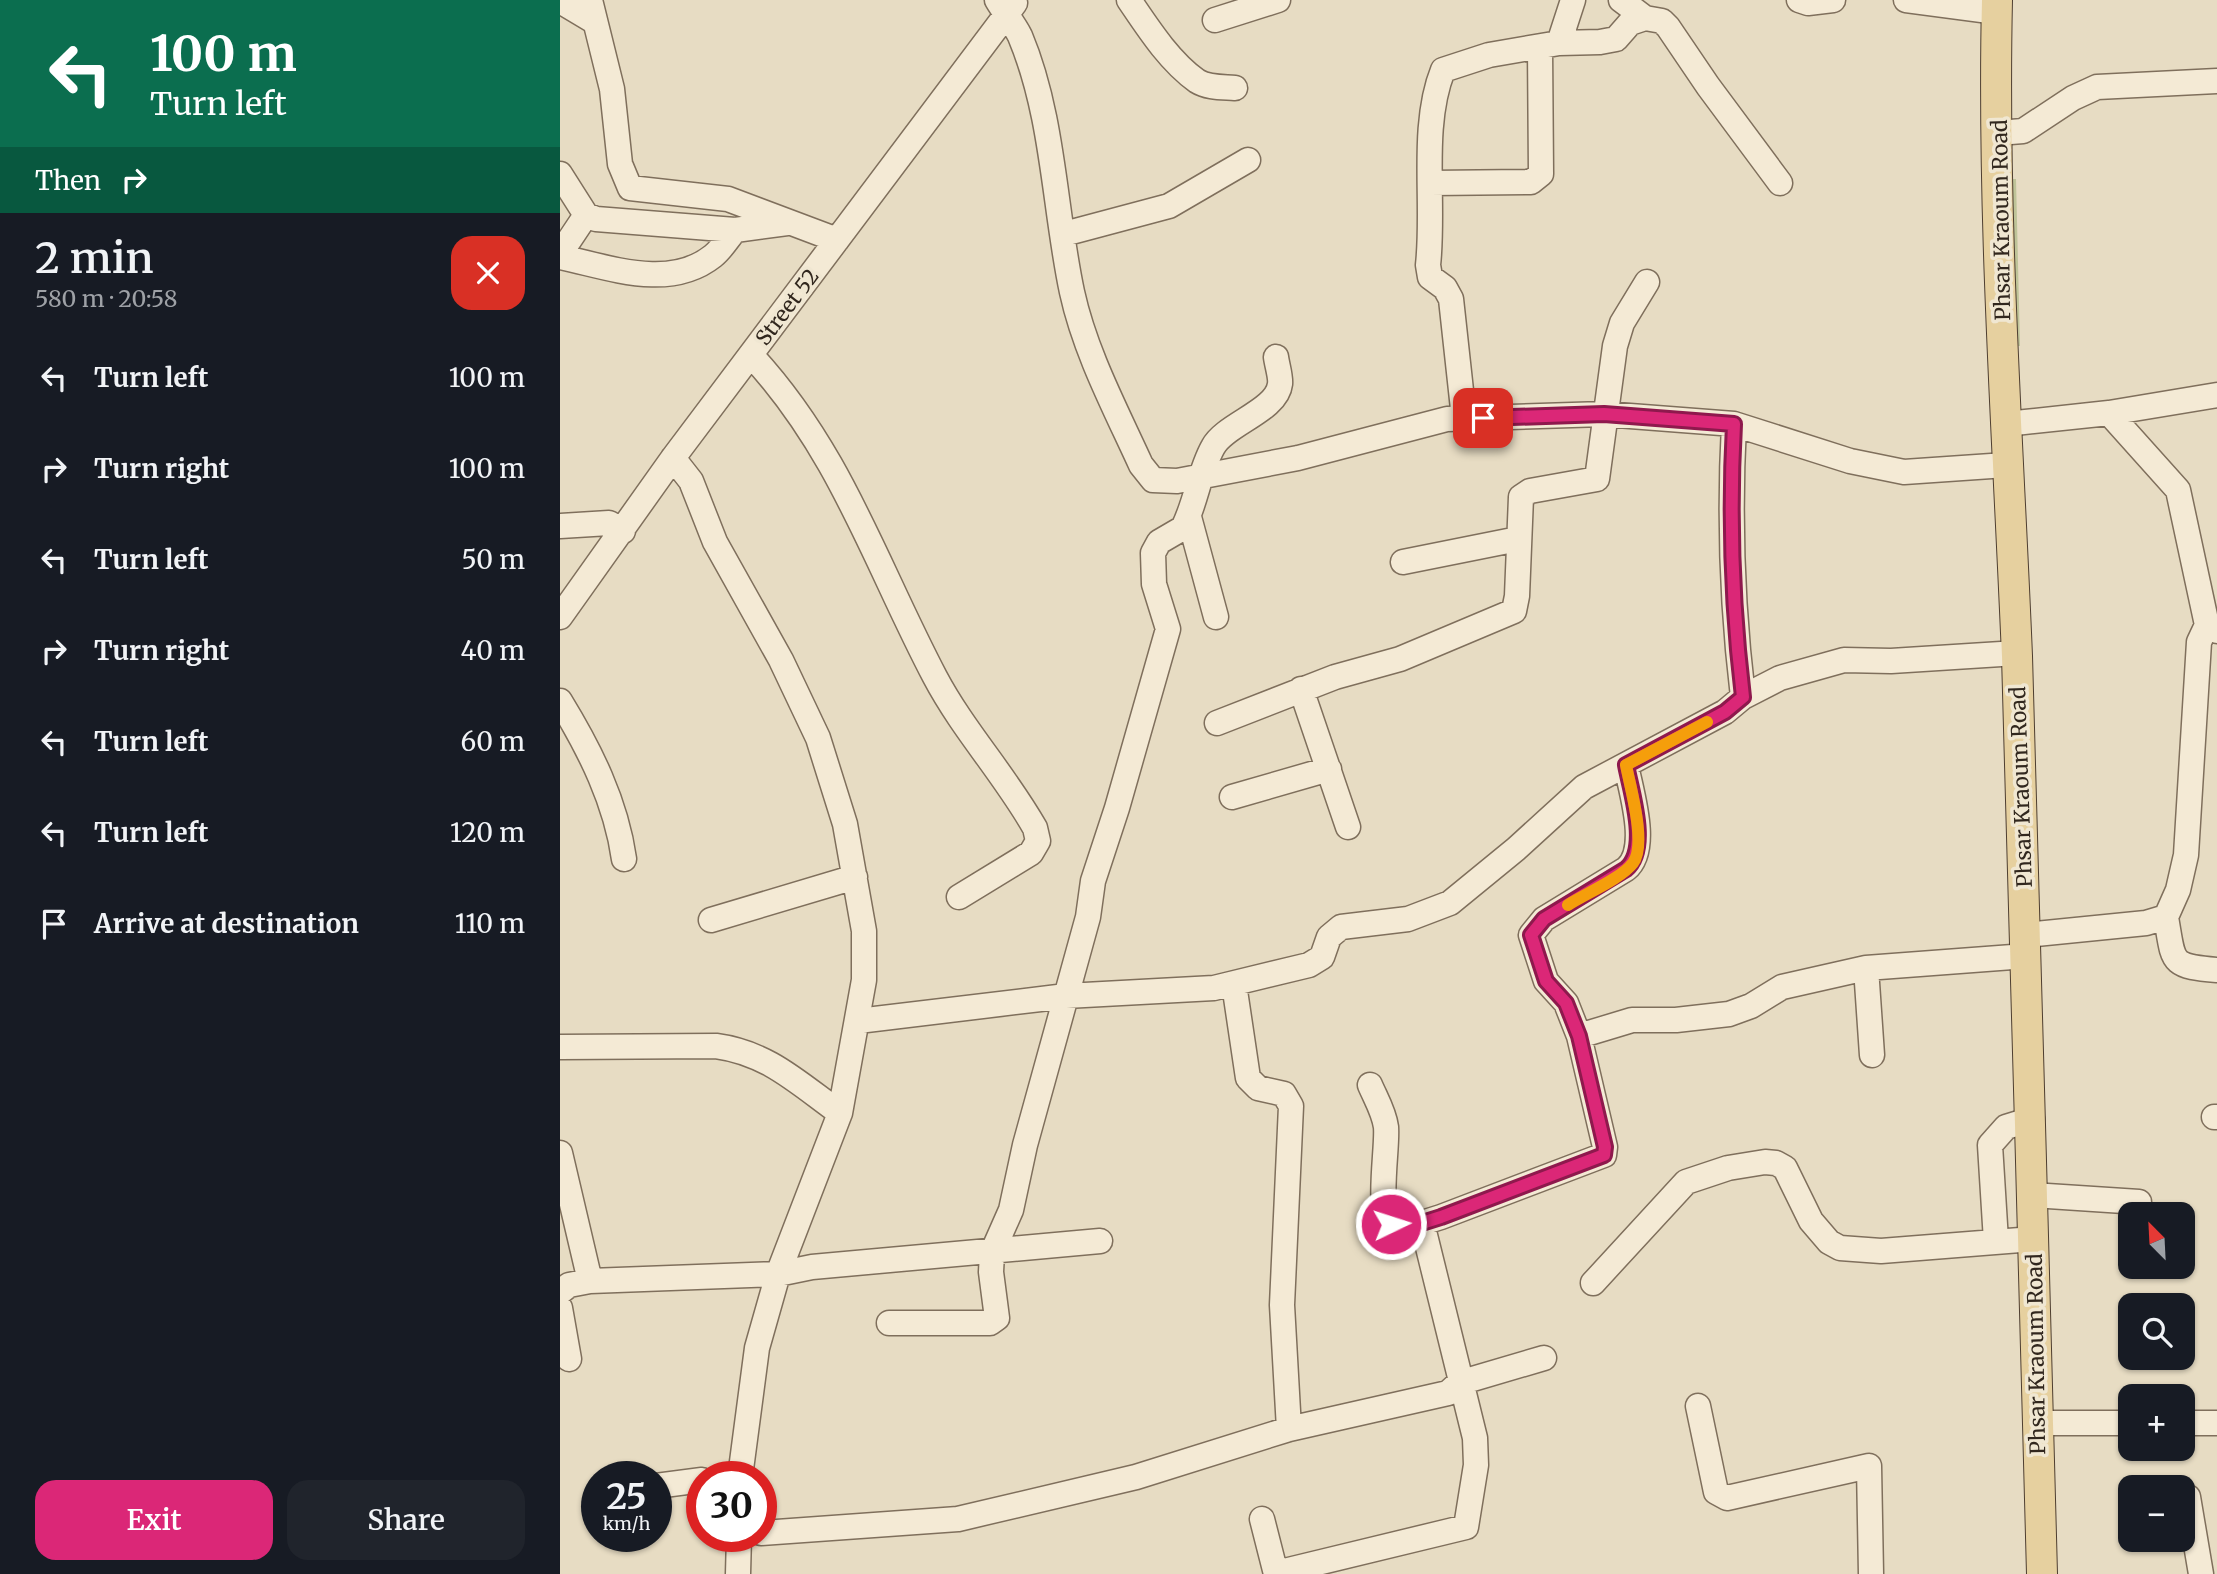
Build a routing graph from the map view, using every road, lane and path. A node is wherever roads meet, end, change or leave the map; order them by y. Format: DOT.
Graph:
graph roads {
  1 [pos="1129,0"];
  2 [pos="1278,0"];
  3 [pos="1573,0"];
  4 [pos="1621,0"];
  5 [pos="1799,0"];
  6 [pos="1833,0"];
  7 [pos="1906,0"];
  8 [pos="560,1"];
  9 [pos="1007,5"];
  10 [pos="1997,6"];
  11 [pos="592,11"];
  12 [pos="1645,18"];
  13 [pos="1215,20"];
  14 [pos="1549,46"];
  15 [pos="2217,81"];
  16 [pos="1235,88"];
  17 [pos="1998,134"];
  18 [pos="1248,160"];
  19 [pos="560,174"];
  20 [pos="1432,183"];
  21 [pos="1780,183"];
  22 [pos="630,188"];
  23 [pos="586,215"];
  24 [pos="788,223"];
  25 [pos="636,225"];
  26 [pos="735,230"];
  27 [pos="1064,234"];
  28 [pos="837,240"];
  29 [pos="560,255"];
  30 [pos="1647,282"];
  31 [pos="751,355"];
  32 [pos="1276,357"];
  33 [pos="2217,395"];
  34 [pos="2109,413"];
  35 [pos="1604,414"];
  36 [pos="1464,418"];
  37 [pos="1734,424"];
  38 [pos="2006,424"];
  39 [pos="673,458"];
  40 [pos="2006,465"];
  41 [pos="1202,477"];
  42 [pos="1189,517"];
  43 [pos="560,526"];
  44 [pos="623,531"];
  45 [pos="1518,539"];
  46 [pos="1403,562"];
  47 [pos="560,617"];
  48 [pos="1216,617"];
  49 [pos="2212,628"];
  50 [pos="2017,653"];
  51 [pos="1301,689"];
  52 [pos="1743,697"];
  53 [pos="560,701"];
  54 [pos="1217,723"];
  55 [pos="1626,765"];
  56 [pos="1329,769"];
  57 [pos="1231,797"];
  58 [pos="1348,827"];
  59 [pos="624,859"];
  60 [pos="855,877"];
  61 [pos="959,897"];
  62 [pos="2166,917"];
  63 [pos="711,920"];
  64 [pos="2026,945"];
  65 [pos="1866,968"];
  66 [pos="2217,970"];
  67 [pos="1234,984"];
  68 [pos="1066,996"];
  69 [pos="858,1021"];
  70 [pos="1579,1036"];
  71 [pos="560,1047"];
  72 [pos="1872,1055"];
  73 [pos="1370,1086"];
  74 [pos="840,1113"];
  75 [pos="2032,1119"];
  76 [pos="560,1153"];
  77 [pos="2032,1195"];
  78 [pos="2139,1202"];
  79 [pos="1422,1223"];
  80 [pos="2033,1239"];
  81 [pos="1100,1241"];
  82 [pos="1996,1241"];
  83 [pos="992,1253"];
  84 [pos="778,1274"];
  85 [pos="590,1281"];
  86 [pos="1593,1283"];
  87 [pos="560,1292"];
  88 [pos="560,1308"];
  89 [pos="889,1323"];
  90 [pos="1544,1358"];
  91 [pos="569,1359"];
  92 [pos="1459,1383"];
  93 [pos="1698,1406"];
  94 [pos="2037,1423"];
  95 [pos="2118,1423"];
  96 [pos="2195,1423"];
  97 [pos="2217,1423"];
  98 [pos="1289,1429"];
  99 [pos="739,1461"];
  100 [pos="2195,1510"];
  101 [pos="1262,1519"];
  102 [pos="2206,1531"];
  103 [pos="777,1532"];
  104 [pos="739,1552"];
  105 [pos="1276,1573"];
  106 [pos="738,1574"];
  107 [pos="1871,1574"];
  108 [pos="2042,1574"];
  109 [pos="2201,1574"];
  1 -- 16 [label="street"];
  2 -- 13 [label="street"];
  3 -- 14 [label="street"];
  4 -- 12 [label="street"];
  5 -- 6 [label="street"];
  7 -- 10 [label="street"];
  8 -- 11 [label="street"];
  9 -- 27 [label="street"];
  9 -- 28 [label="street, Street 52"];
  10 -- 17 [label="main road, Phsar Kraoum Road"];
  11 -- 22 [label="street"];
  12 -- 14 [label="street"];
  12 -- 21 [label="street"];
  14 -- 20 [label="street"];
  14 -- 20 [label="street"];
  15 -- 17 [label="street"];
  17 -- 38 [label="main road, Phsar Kraoum Road"];
  18 -- 27 [label="street"];
  19 -- 23 [label="street"];
  20 -- 36 [label="street"];
  22 -- 24 [label="street"];
  22 -- 25 [label="street"];
  23 -- 25 [label="street"];
  23 -- 29 [label="street"];
  24 -- 26 [label="street"];
  24 -- 28 [label="street"];
  25 -- 26 [label="street"];
  26 -- 29 [label="street"];
  27 -- 41 [label="street"];
  28 -- 31 [label="street, Street 52"];
  30 -- 35 [label="street"];
  31 -- 39 [label="street, Street 52"];
  31 -- 61 [label="street"];
  32 -- 41 [label="street"];
  33 -- 34 [label="street"];
  34 -- 38 [label="street"];
  34 -- 49 [label="street"];
  35 -- 36 [label="street"];
  35 -- 37 [label="street"];
  35 -- 45 [label="street"];
  36 -- 41 [label="street"];
  37 -- 40 [label="street"];
  37 -- 52 [label="street"];
  38 -- 40 [label="main road, Phsar Kraoum Road"];
  39 -- 44 [label="street, Street 52"];
  39 -- 60 [label="street"];
  40 -- 50 [label="main road, Phsar Kraoum Road"];
  41 -- 42 [label="street"];
  42 -- 48 [label="street"];
  42 -- 68 [label="street"];
  43 -- 44 [label="street"];
  44 -- 47 [label="street, Street 52"];
  45 -- 46 [label="street"];
  45 -- 51 [label="street"];
  49 -- 62 [label="street"];
  50 -- 52 [label="street"];
  50 -- 64 [label="main road, Phsar Kraoum Road"];
  51 -- 54 [label="street"];
  51 -- 56 [label="street"];
  52 -- 55 [label="street"];
  53 -- 59 [label="street"];
  55 -- 67 [label="street"];
  55 -- 70 [label="street"];
  56 -- 57 [label="street"];
  56 -- 58 [label="street"];
  60 -- 63 [label="street"];
  60 -- 69 [label="street"];
  62 -- 64 [label="street"];
  62 -- 66 [label="street"];
  64 -- 65 [label="street"];
  64 -- 75 [label="main road, Phsar Kraoum Road"];
  65 -- 70 [label="street"];
  65 -- 72 [label="street"];
  67 -- 68 [label="street"];
  67 -- 98 [label="street"];
  68 -- 69 [label="street"];
  68 -- 83 [label="street"];
  69 -- 74 [label="street"];
  70 -- 79 [label="street"];
  71 -- 74 [label="street"];
  73 -- 79 [label="street"];
  74 -- 84 [label="street"];
  75 -- 77 [label="main road, Phsar Kraoum Road"];
  75 -- 82 [label="street"];
  76 -- 85 [label="street"];
  77 -- 78 [label="street"];
  77 -- 80 [label="main road, Phsar Kraoum Road"];
  79 -- 92 [label="street"];
  80 -- 82 [label="street"];
  80 -- 94 [label="main road, Phsar Kraoum Road"];
  81 -- 83 [label="street"];
  82 -- 86 [label="street"];
  83 -- 84 [label="street"];
  83 -- 89 [label="street"];
  84 -- 85 [label="street"];
  84 -- 99 [label="street"];
  85 -- 87 [label="street"];
  88 -- 91 [label="street"];
  90 -- 92 [label="street"];
  92 -- 98 [label="street"];
  92 -- 105 [label="street"];
  93 -- 107 [label="street"];
  94 -- 95 [label="street"];
  94 -- 108 [label="main road, Phsar Kraoum Road"];
  96 -- 97 [label="street"];
  98 -- 103 [label="street"];
  100 -- 102 [label="street"];
  101 -- 105 [label="street"];
  102 -- 109 [label="street"];
  104 -- 106 [label="street"];
}
